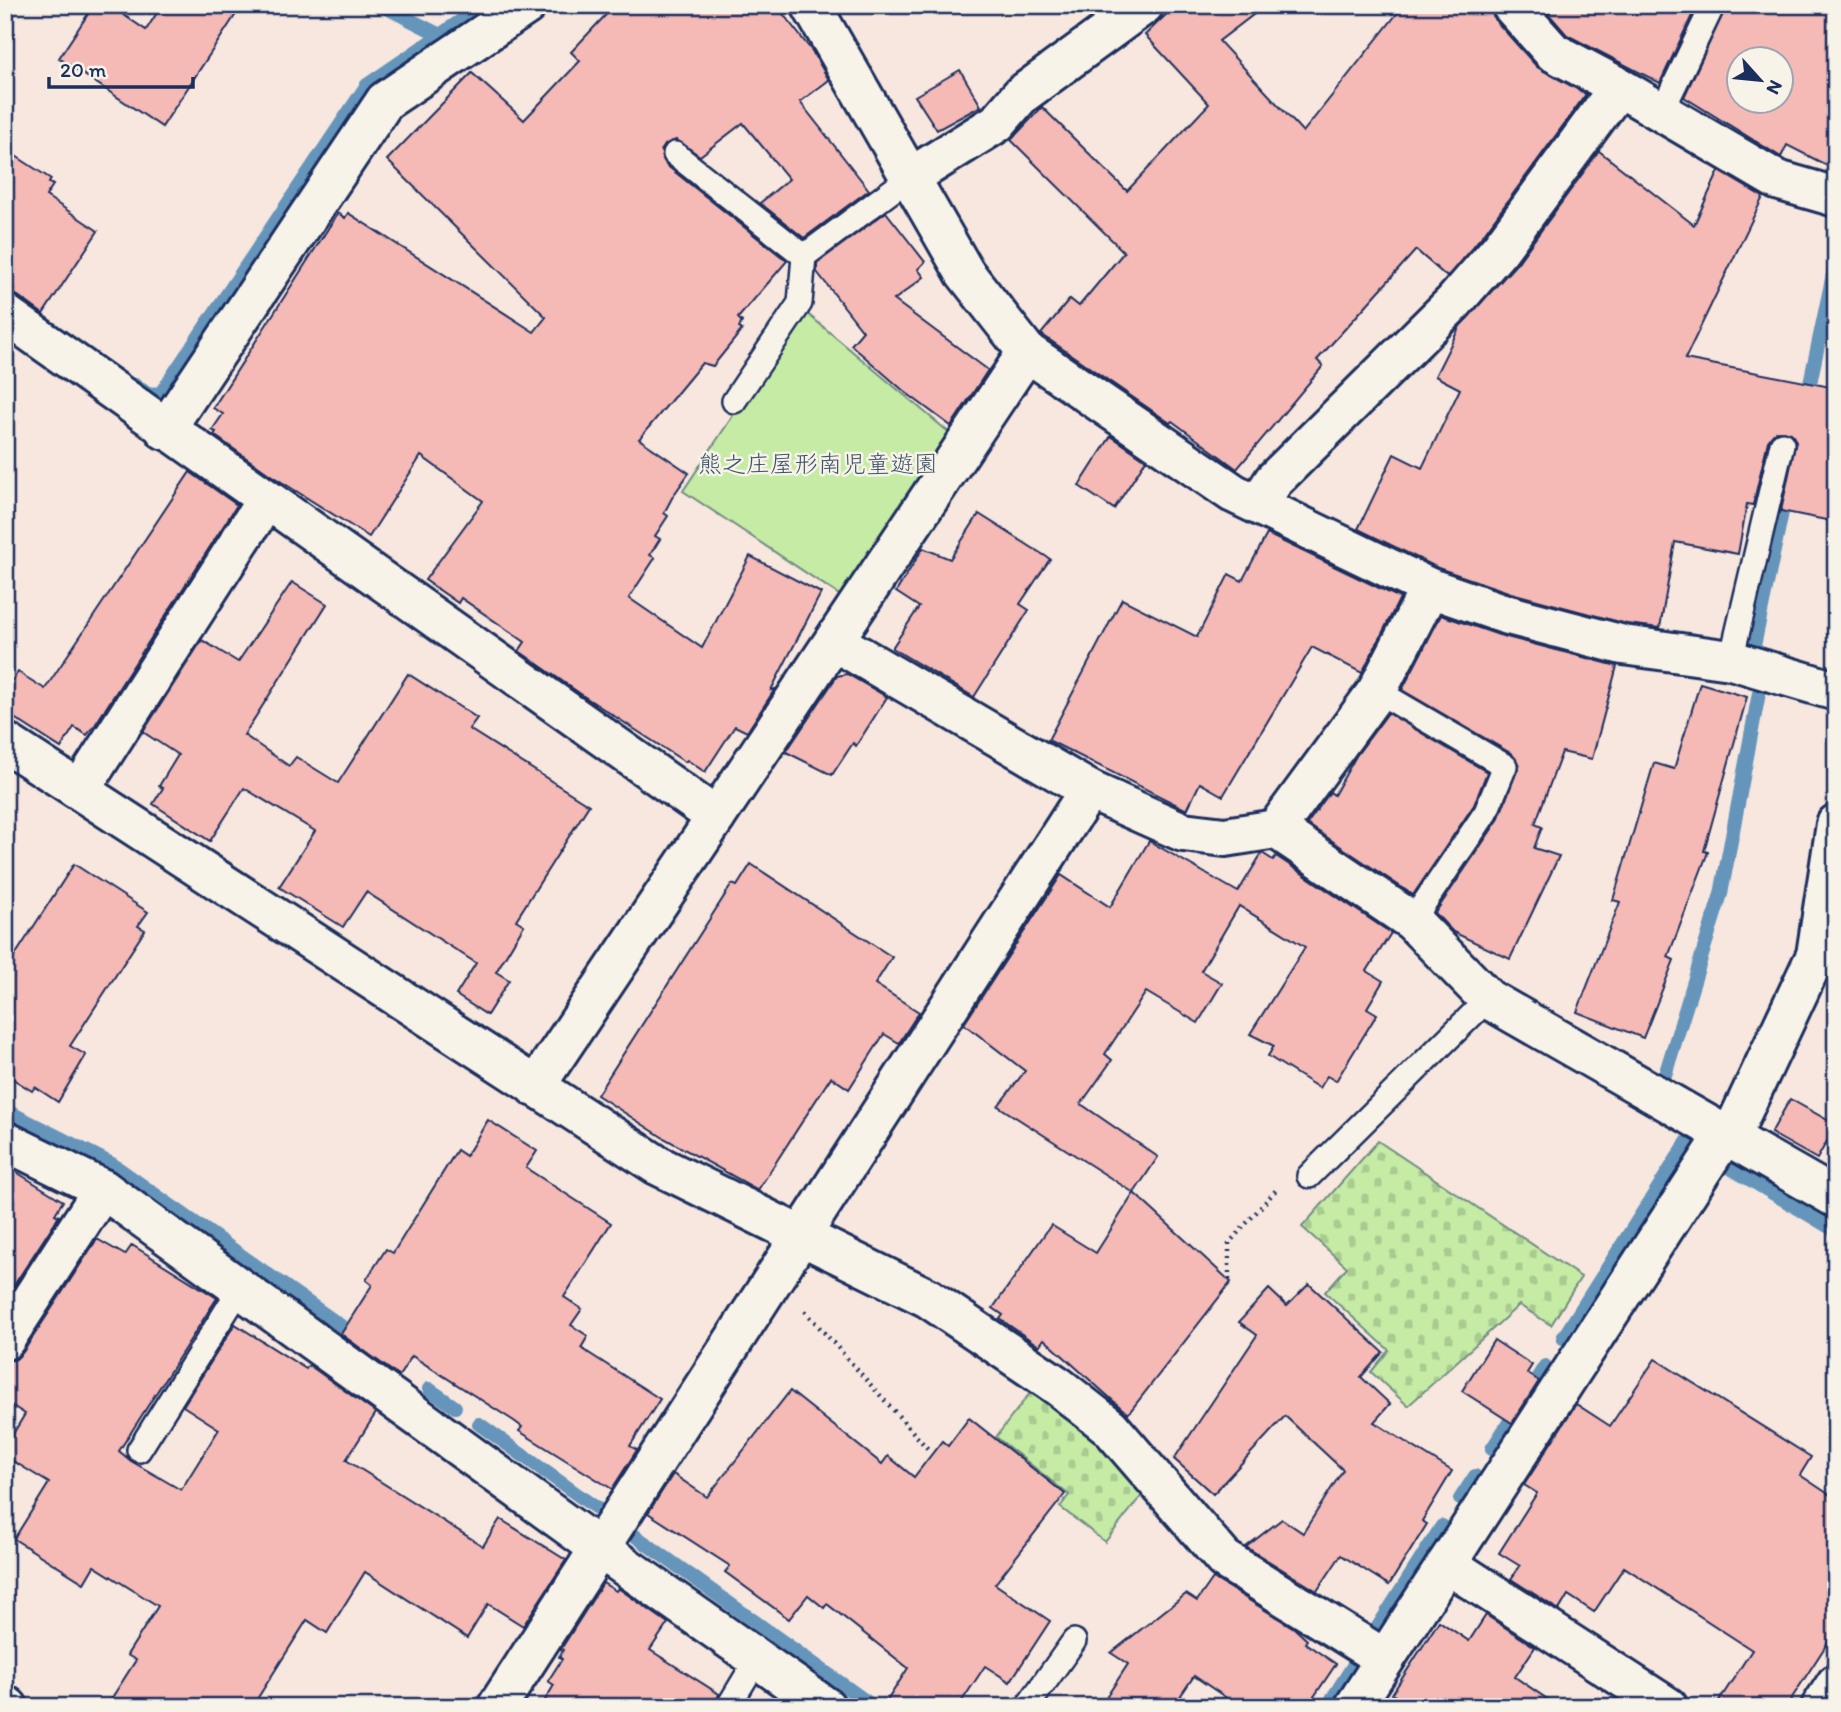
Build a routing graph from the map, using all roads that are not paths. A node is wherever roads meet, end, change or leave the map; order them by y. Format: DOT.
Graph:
graph roads {
  1 [pos="527,5"];
  2 [pos="811,5"];
  3 [pos="1144,5"];
  4 [pos="1511,5"];
  5 [pos="1713,5"];
  6 [pos="1619,87"];
  7 [pos="1662,111"];
  8 [pos="676,154"];
  9 [pos="909,178"];
  10 [pos="1836,197"];
  11 [pos="804,256"];
  12 [pos="5,314"];
  13 [pos="1027,352"];
  14 [pos="734,401"];
  15 [pos="165,429"];
  16 [pos="1782,444"];
  17 [pos="265,500"];
  18 [pos="1259,503"];
  19 [pos="1430,588"];
  20 [pos="834,641"];
  21 [pos="1731,660"];
  22 [pos="1377,691"];
  23 [pos="1836,691"];
  24 [pos="5,742"];
  25 [pos="79,790"];
  26 [pos="1088,790"];
  27 [pos="716,817"];
  28 [pos="1836,824"];
  29 [pos="1276,829"];
  30 [pos="1412,921"];
  31 [pos="1488,999"];
  32 [pos="536,1087"];
  33 [pos="1729,1134"];
  34 [pos="5,1141"];
  35 [pos="1310,1176"];
  36 [pos="103,1189"];
  37 [pos="1836,1198"];
  38 [pos="802,1235"];
  39 [pos="240,1289"];
  40 [pos="5,1340"];
  41 [pos="139,1450"];
  42 [pos="611,1531"];
  43 [pos="1447,1564"];
  44 [pos="1074,1641"];
  45 [pos="1373,1650"];
  46 [pos="757,1659"];
  47 [pos="1836,1684"];
  48 [pos="497,1707"];
  49 [pos="727,1707"];
  50 [pos="826,1707"];
  51 [pos="1027,1707"];
  52 [pos="1354,1707"];
  53 [pos="1668,1707"];
  54 [pos="1821,1707"];
  1 -- 15 [label="street"];
  2 -- 9 [label="street"];
  3 -- 9 [label="street"];
  4 -- 6 [label="street"];
  5 -- 7 [label="lane"];
  6 -- 7 [label="street"];
  6 -- 18 [label="street"];
  7 -- 10 [label="street"];
  8 -- 11 [label="lane"];
  9 -- 11 [label="lane"];
  9 -- 13 [label="street"];
  11 -- 14 [label="lane"];
  12 -- 15 [label="street"];
  13 -- 18 [label="street"];
  13 -- 20 [label="street"];
  15 -- 17 [label="street"];
  16 -- 21 [label="lane"];
  17 -- 25 [label="street"];
  17 -- 27 [label="street"];
  18 -- 19 [label="street"];
  19 -- 21 [label="street"];
  19 -- 22 [label="street"];
  20 -- 26 [label="street"];
  20 -- 27 [label="street"];
  21 -- 23 [label="street"];
  22 -- 29 [label="street"];
  22 -- 30 [label="lane"];
  24 -- 25 [label="street"];
  25 -- 32 [label="street"];
  26 -- 29 [label="street"];
  26 -- 38 [label="street"];
  27 -- 32 [label="street"];
  28 -- 33 [label="street"];
  29 -- 30 [label="street"];
  30 -- 31 [label="street"];
  31 -- 33 [label="street"];
  31 -- 35 [label="lane"];
  32 -- 38 [label="street"];
  33 -- 37 [label="street"];
  33 -- 43 [label="street"];
  34 -- 36 [label="street"];
  36 -- 39 [label="street"];
  36 -- 40 [label="street"];
  38 -- 42 [label="street"];
  38 -- 45 [label="street"];
  39 -- 41 [label="lane"];
  39 -- 42 [label="street"];
  42 -- 46 [label="street"];
  42 -- 48 [label="street"];
  43 -- 45 [label="street"];
  43 -- 53 [label="street"];
  44 -- 51 [label="lane"];
  45 -- 52 [label="street"];
  46 -- 49 [label="lane"];
  46 -- 50 [label="street"];
  47 -- 54 [label="street"];
}
